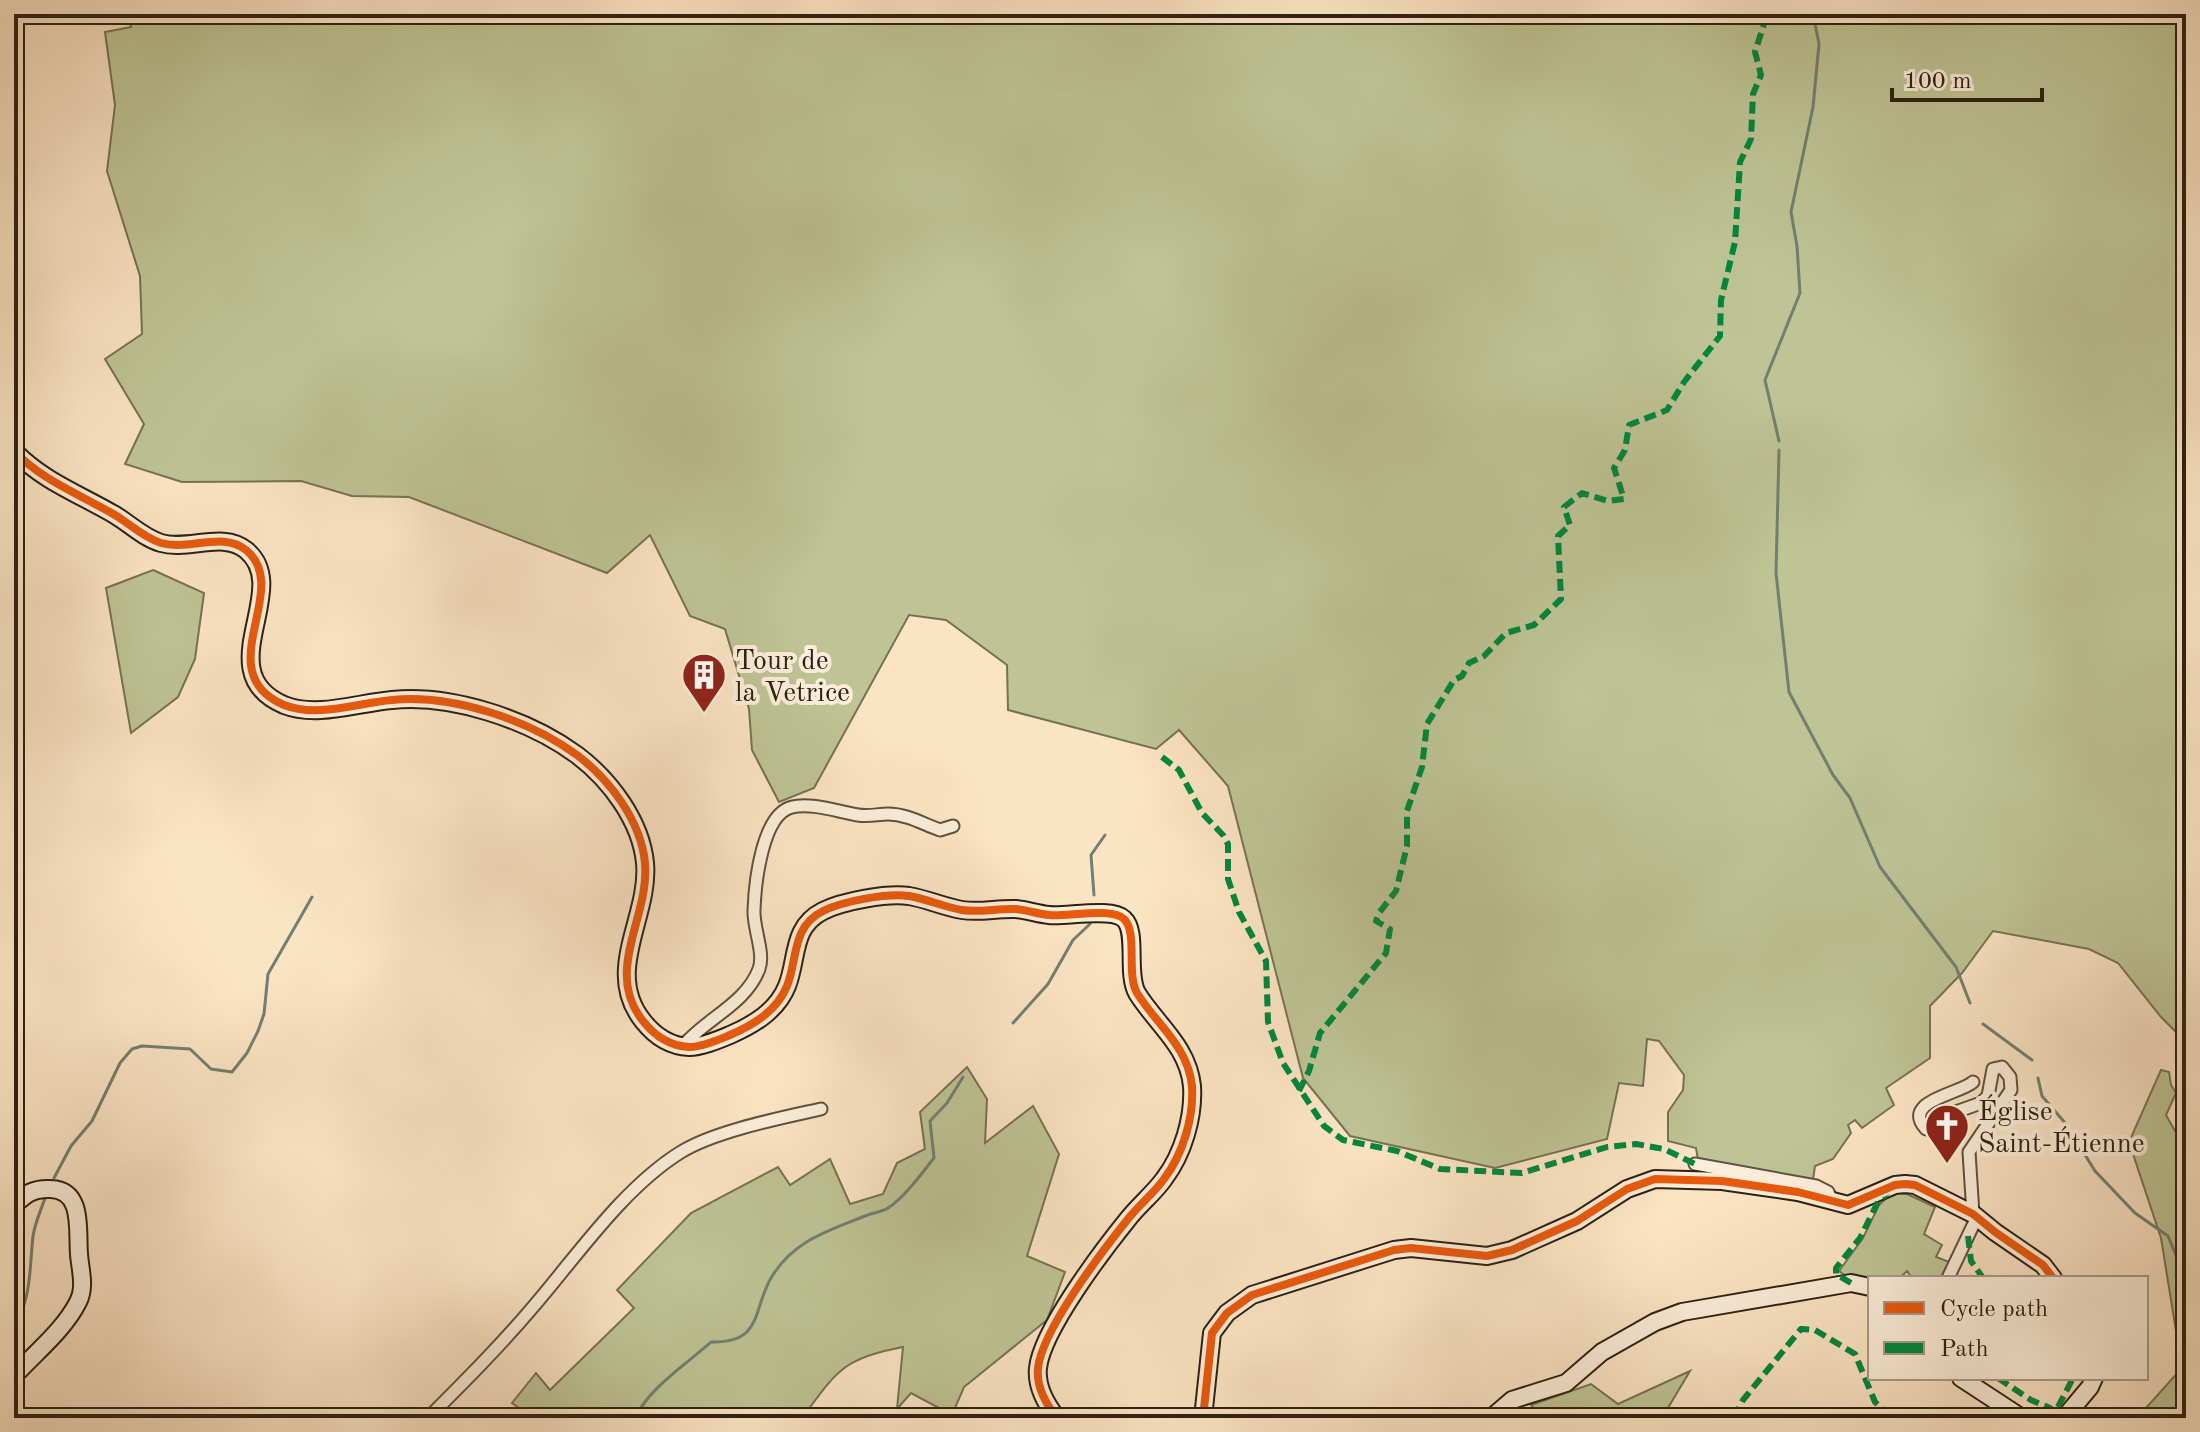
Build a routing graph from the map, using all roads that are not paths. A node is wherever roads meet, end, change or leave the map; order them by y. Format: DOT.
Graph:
graph roads {
  1 [pos="14,451"];
  2 [pos="953,826"];
  3 [pos="683,1046"];
  4 [pos="1973,1082"];
  5 [pos="821,1109"];
  6 [pos="1695,1164"];
  7 [pos="1833,1202"];
  8 [pos="14,1205"];
  9 [pos="1975,1216"];
  10 [pos="1949,1276"];
  11 [pos="2051,1276"];
  12 [pos="1868,1287"];
  13 [pos="14,1376"];
  14 [pos="1964,1380"];
  15 [pos="2093,1380"];
  16 [pos="428,1418"];
  17 [pos="1057,1418"];
  18 [pos="1203,1418"];
  19 [pos="1491,1418"];
  20 [pos="2022,1418"];
  21 [pos="2064,1418"];
  1 -- 3 [label="street"];
  2 -- 3 [label="street"];
  3 -- 17 [label="street"];
  4 -- 9 [label="street"];
  5 -- 16 [label="street"];
  6 -- 7 [label="street"];
  7 -- 9 [label="street"];
  7 -- 18 [label="street"];
  8 -- 13 [label="street"];
  9 -- 10 [label="street"];
  9 -- 11 [label="street"];
  12 -- 19 [label="street"];
  14 -- 20 [label="street"];
  15 -- 21 [label="street"];
}
